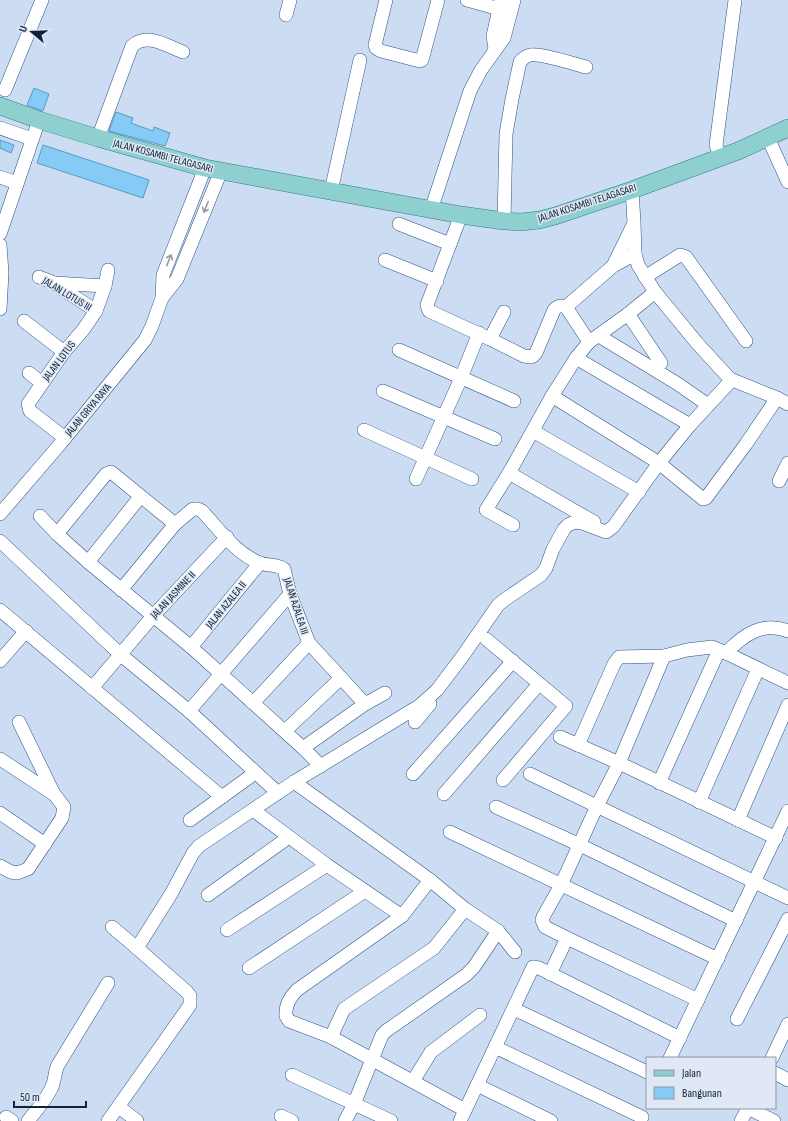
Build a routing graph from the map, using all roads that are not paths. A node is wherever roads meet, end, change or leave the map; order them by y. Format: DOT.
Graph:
graph roads {
  1 [pos="42,0"];
  2 [pos="289,0"];
  3 [pos="386,0"];
  4 [pos="438,0"];
  5 [pos="467,0"];
  6 [pos="735,0"];
  7 [pos="508,4"];
  8 [pos="286,15"];
  9 [pos="183,52"];
  10 [pos="360,60"];
  11 [pos="586,67"];
  12 [pos="2,87"];
  13 [pos="5,108"];
  14 [pos="38,120"];
  15 [pos="0,128"];
  16 [pos="788,128"];
  17 [pos="98,138"];
  18 [pos="768,138"];
  19 [pos="32,139"];
  20 [pos="720,158"];
  21 [pos="213,170"];
  22 [pos="0,177"];
  23 [pos="788,182"];
  24 [pos="17,183"];
  25 [pos="198,184"];
  26 [pos="213,189"];
  27 [pos="632,190"];
  28 [pos="330,191"];
  29 [pos="431,210"];
  30 [pos="461,216"];
  31 [pos="2,221"];
  32 [pos="504,221"];
  33 [pos="634,222"];
  34 [pos="399,224"];
  35 [pos="0,234"];
  36 [pos="450,244"];
  37 [pos="0,249"];
  38 [pos="635,254"];
  39 [pos="385,260"];
  40 [pos="613,266"];
  41 [pos="108,270"];
  42 [pos="39,277"];
  43 [pos="645,277"];
  44 [pos="437,281"];
  45 [pos="52,282"];
  46 [pos="105,286"];
  47 [pos="655,292"];
  48 [pos="1,294"];
  49 [pos="162,298"];
  50 [pos="566,307"];
  51 [pos="0,309"];
  52 [pos="96,311"];
  53 [pos="504,312"];
  54 [pos="628,314"];
  55 [pos="24,321"];
  56 [pos="485,336"];
  57 [pos="594,339"];
  58 [pos="746,341"];
  59 [pos="399,350"];
  60 [pos="64,352"];
  61 [pos="576,358"];
  62 [pos="661,363"];
  63 [pos="29,373"];
  64 [pos="461,378"];
  65 [pos="730,379"];
  66 [pos="42,383"];
  67 [pos="383,391"];
  68 [pos="552,396"];
  69 [pos="514,401"];
  70 [pos="782,401"];
  71 [pos="708,405"];
  72 [pos="444,417"];
  73 [pos="690,425"];
  74 [pos="364,430"];
  75 [pos="533,431"];
  76 [pos="495,439"];
  77 [pos="63,440"];
  78 [pos="425,458"];
  79 [pos="659,463"];
  80 [pos="788,463"];
  81 [pos="509,473"];
  82 [pos="416,478"];
  83 [pos="472,479"];
  84 [pos="779,481"];
  85 [pos="639,492"];
  86 [pos="140,497"];
  87 [pos="0,514"];
  88 [pos="40,516"];
  89 [pos="175,524"];
  90 [pos="513,525"];
  91 [pos="609,531"];
  92 [pos="57,534"];
  93 [pos="227,537"];
  94 [pos="0,541"];
  95 [pos="88,562"];
  96 [pos="260,563"];
  97 [pos="121,590"];
  98 [pos="290,594"];
  99 [pos="0,610"];
  100 [pos="153,616"];
  101 [pos="26,631"];
  102 [pos="788,631"];
  103 [pos="483,636"];
  104 [pos="309,643"];
  105 [pos="191,647"];
  106 [pos="722,651"];
  107 [pos="121,655"];
  108 [pos="664,656"];
  109 [pos="0,661"];
  110 [pos="513,661"];
  111 [pos="758,669"];
  112 [pos="220,674"];
  113 [pos="341,678"];
  114 [pos="788,683"];
  115 [pos="539,684"];
  116 [pos="92,688"];
  117 [pos="385,692"];
  118 [pos="253,703"];
  119 [pos="365,704"];
  120 [pos="788,705"];
  121 [pos="189,711"];
  122 [pos="410,718"];
  123 [pos="19,722"];
  124 [pos="285,732"];
  125 [pos="560,737"];
  126 [pos="578,745"];
  127 [pos="303,748"];
  128 [pos="0,758"];
  129 [pos="619,764"];
  130 [pos="321,766"];
  131 [pos="255,773"];
  132 [pos="413,774"];
  133 [pos="530,774"];
  134 [pos="503,780"];
  135 [pos="294,782"];
  136 [pos="659,783"];
  137 [pos="278,793"];
  138 [pos="444,794"];
  139 [pos="55,795"];
  140 [pos="222,797"];
  141 [pos="699,802"];
  142 [pos="597,806"];
  143 [pos="496,807"];
  144 [pos="253,810"];
  145 [pos="788,811"];
  146 [pos="0,813"];
  147 [pos="190,820"];
  148 [pos="738,820"];
  149 [pos="450,832"];
  150 [pos="289,837"];
  151 [pos="776,838"];
  152 [pos="45,844"];
  153 [pos="580,845"];
  154 [pos="327,865"];
  155 [pos="0,866"];
  156 [pos="430,880"];
  157 [pos="755,882"];
  158 [pos="561,885"];
  159 [pos="365,891"];
  160 [pos="208,895"];
  161 [pos="788,898"];
  162 [pos="465,909"];
  163 [pos="402,916"];
  164 [pos="788,919"];
  165 [pos="736,921"];
  166 [pos="112,927"];
  167 [pos="227,930"];
  168 [pos="498,931"];
  169 [pos="567,938"];
  170 [pos="137,948"];
  171 [pos="515,952"];
  172 [pos="718,959"];
  173 [pos="249,968"];
  174 [pos="550,974"];
  175 [pos="108,983"];
  176 [pos="698,1000"];
  177 [pos="514,1009"];
  178 [pos="480,1015"];
  179 [pos="737,1019"];
  180 [pos="788,1024"];
  181 [pos="331,1037"];
  182 [pos="680,1038"];
  183 [pos="495,1047"];
  184 [pos="670,1057"];
  185 [pos="772,1057"];
  186 [pos="373,1059"];
  187 [pos="646,1072"];
  188 [pos="776,1074"];
  189 [pos="292,1075"];
  190 [pos="788,1080"];
  191 [pos="413,1081"];
  192 [pos="477,1086"];
  193 [pos="354,1104"];
  194 [pos="119,1107"];
  195 [pos="747,1109"];
  196 [pos="750,1109"];
  197 [pos="463,1115"];
  198 [pos="643,1115"];
  199 [pos="28,1121"];
  200 [pos="108,1121"];
  201 [pos="137,1121"];
  202 [pos="345,1121"];
  203 [pos="391,1121"];
  204 [pos="551,1121"];
  205 [pos="741,1121"];
  206 [pos="774,1121"];
  1 -- 12 [label="street"];
  2 -- 8 [label="street"];
  3 -- 4 [label="street"];
  5 -- 7 [label="street"];
  6 -- 20 [label="street"];
  7 -- 29 [label="street"];
  9 -- 17 [label="street"];
  10 -- 28 [label="street"];
  11 -- 32 [label="street"];
  12 -- 13 [label="street"];
  13 -- 14 [label="main road, JALAN KOSAMBI TELAGASARI"];
  14 -- 17 [label="main road, JALAN KOSAMBI TELAGASARI"];
  14 -- 19 [label="street"];
  15 -- 19 [label="street"];
  16 -- 18 [label="main road, JALAN KOSAMBI TELAGASARI"];
  17 -- 21 [label="main road, JALAN KOSAMBI TELAGASARI"];
  18 -- 20 [label="main road, JALAN KOSAMBI TELAGASARI"];
  18 -- 23 [label="street"];
  19 -- 24 [label="street"];
  20 -- 27 [label="main road, JALAN KOSAMBI TELAGASARI"];
  21 -- 25 [label="street, JALAN GRIYA RAYA"];
  21 -- 26 [label="street, JALAN GRIYA RAYA"];
  21 -- 28 [label="main road, JALAN KOSAMBI TELAGASARI"];
  22 -- 24 [label="street"];
  24 -- 31 [label="street"];
  25 -- 26 [label="street"];
  49 -- 25 [label="street, JALAN GRIYA RAYA, one-way"];
  26 -- 49 [label="street, JALAN GRIYA RAYA, one-way"];
  27 -- 32 [label="main road, JALAN KOSAMBI TELAGASARI"];
  27 -- 33 [label="street"];
  28 -- 29 [label="main road, JALAN KOSAMBI TELAGASARI"];
  29 -- 30 [label="main road, JALAN KOSAMBI TELAGASARI"];
  30 -- 32 [label="main road, JALAN KOSAMBI TELAGASARI"];
  30 -- 36 [label="street"];
  31 -- 35 [label="street"];
  33 -- 38 [label="street"];
  33 -- 40 [label="street"];
  34 -- 36 [label="street"];
  36 -- 44 [label="street"];
  37 -- 48 [label="street"];
  38 -- 40 [label="street"];
  38 -- 43 [label="street"];
  39 -- 44 [label="street"];
  40 -- 50 [label="street"];
  41 -- 46 [label="street, JALAN LOTUS"];
  42 -- 45 [label="street, JALAN LOTUS III"];
  43 -- 47 [label="street"];
  43 -- 58 [label="street"];
  44 -- 56 [label="street"];
  45 -- 46 [label="street"];
  45 -- 52 [label="street, JALAN LOTUS III"];
  46 -- 52 [label="street, JALAN LOTUS"];
  47 -- 54 [label="street"];
  47 -- 65 [label="street"];
  48 -- 51 [label="street"];
  49 -- 77 [label="street, JALAN GRIYA RAYA"];
  50 -- 56 [label="street"];
  50 -- 57 [label="street"];
  52 -- 60 [label="street, JALAN LOTUS"];
  53 -- 56 [label="street"];
  54 -- 57 [label="street"];
  54 -- 62 [label="street"];
  55 -- 60 [label="street"];
  56 -- 64 [label="street"];
  57 -- 61 [label="street"];
  57 -- 71 [label="street"];
  59 -- 64 [label="street"];
  60 -- 66 [label="street, JALAN LOTUS"];
  61 -- 68 [label="street"];
  61 -- 73 [label="street"];
  63 -- 66 [label="street"];
  64 -- 69 [label="street"];
  64 -- 72 [label="street"];
  65 -- 70 [label="street"];
  65 -- 71 [label="street"];
  66 -- 77 [label="street, JALAN LOTUS"];
  67 -- 72 [label="street"];
  68 -- 75 [label="street"];
  68 -- 79 [label="street"];
  70 -- 79 [label="street"];
  71 -- 73 [label="street"];
  72 -- 76 [label="street"];
  72 -- 78 [label="street"];
  73 -- 79 [label="street"];
  74 -- 78 [label="street"];
  75 -- 81 [label="street"];
  75 -- 85 [label="street"];
  77 -- 87 [label="street, JALAN GRIYA RAYA"];
  78 -- 82 [label="street"];
  78 -- 83 [label="street"];
  79 -- 85 [label="street"];
  80 -- 84 [label="street"];
  81 -- 90 [label="street"];
  81 -- 91 [label="street"];
  85 -- 91 [label="street"];
  86 -- 89 [label="street"];
  86 -- 92 [label="street"];
  86 -- 95 [label="street"];
  88 -- 92 [label="street"];
  89 -- 93 [label="street, JALAN AZALEA III"];
  89 -- 97 [label="street"];
  91 -- 103 [label="street"];
  92 -- 95 [label="street"];
  93 -- 96 [label="street, JALAN AZALEA III"];
  93 -- 100 [label="street, JALAN JASMINE II"];
  94 -- 107 [label="street"];
  95 -- 97 [label="street"];
  96 -- 98 [label="street, JALAN AZALEA III"];
  96 -- 105 [label="street, JALAN AZALEA II"];
  97 -- 100 [label="street"];
  98 -- 104 [label="street, JALAN AZALEA III"];
  98 -- 112 [label="street"];
  99 -- 101 [label="street"];
  100 -- 105 [label="street"];
  100 -- 107 [label="street, JALAN JASMINE II"];
  101 -- 109 [label="street"];
  101 -- 116 [label="street"];
  102 -- 106 [label="street"];
  103 -- 110 [label="street"];
  103 -- 122 [label="street"];
  103 -- 122 [label="street"];
  104 -- 113 [label="street, JALAN AZALEA III"];
  104 -- 118 [label="street"];
  105 -- 112 [label="street"];
  106 -- 108 [label="street"];
  106 -- 111 [label="street"];
  106 -- 136 [label="street"];
  107 -- 116 [label="street, JALAN JASMINE II"];
  107 -- 121 [label="street"];
  108 -- 126 [label="street"];
  108 -- 129 [label="street"];
  110 -- 115 [label="street"];
  110 -- 132 [label="street"];
  111 -- 114 [label="street"];
  111 -- 141 [label="street"];
  112 -- 118 [label="street"];
  112 -- 121 [label="street"];
  113 -- 119 [label="street, JALAN AZALEA III"];
  113 -- 124 [label="street"];
  115 -- 134 [label="street"];
  115 -- 138 [label="street"];
  116 -- 140 [label="street"];
  117 -- 119 [label="street"];
  118 -- 124 [label="street"];
  119 -- 127 [label="street"];
  120 -- 148 [label="street"];
  121 -- 131 [label="street"];
  122 -- 130 [label="street"];
  123 -- 139 [label="street"];
  124 -- 127 [label="street"];
  125 -- 126 [label="street"];
  126 -- 129 [label="street"];
  127 -- 130 [label="street"];
  128 -- 139 [label="street"];
  129 -- 136 [label="street"];
  129 -- 142 [label="street"];
  130 -- 135 [label="street"];
  131 -- 137 [label="street"];
  131 -- 140 [label="street"];
  133 -- 142 [label="street"];
  135 -- 137 [label="street"];
  135 -- 156 [label="street"];
  136 -- 141 [label="street"];
  137 -- 144 [label="street"];
  139 -- 152 [label="street"];
  140 -- 147 [label="street"];
  141 -- 148 [label="street"];
  142 -- 153 [label="street"];
  142 -- 157 [label="street"];
  143 -- 153 [label="street"];
  144 -- 150 [label="street"];
  144 -- 170 [label="street"];
  145 -- 151 [label="street"];
  146 -- 152 [label="street"];
  148 -- 151 [label="street"];
  149 -- 158 [label="street"];
  150 -- 154 [label="street"];
  150 -- 160 [label="street"];
  151 -- 157 [label="street"];
  152 -- 155 [label="street"];
  153 -- 158 [label="street"];
  153 -- 165 [label="street"];
  154 -- 159 [label="street"];
  154 -- 167 [label="street"];
  156 -- 162 [label="street"];
  156 -- 163 [label="street"];
  157 -- 161 [label="street"];
  157 -- 165 [label="street"];
  158 -- 169 [label="street"];
  158 -- 172 [label="street"];
  159 -- 163 [label="street"];
  159 -- 173 [label="street"];
  162 -- 168 [label="street"];
  162 -- 181 [label="street"];
  163 -- 181 [label="street"];
  164 -- 179 [label="street"];
  165 -- 172 [label="street"];
  166 -- 170 [label="street"];
  168 -- 171 [label="street"];
  168 -- 186 [label="street"];
  169 -- 174 [label="street"];
  169 -- 176 [label="street"];
  170 -- 194 [label="street"];
  172 -- 176 [label="street"];
  174 -- 177 [label="street"];
  174 -- 182 [label="street"];
  175 -- 199 [label="street"];
  176 -- 182 [label="street"];
  177 -- 183 [label="street"];
  177 -- 187 [label="street"];
  178 -- 191 [label="street"];
  180 -- 185 [label="street"];
  181 -- 186 [label="street"];
  182 -- 184 [label="street"];
  183 -- 192 [label="street"];
  183 -- 198 [label="street"];
  186 -- 191 [label="street"];
  186 -- 193 [label="street"];
  188 -- 190 [label="street"];
  189 -- 193 [label="street"];
  191 -- 197 [label="street"];
  192 -- 197 [label="street"];
  192 -- 204 [label="street"];
  193 -- 202 [label="street"];
  193 -- 203 [label="street"];
  194 -- 200 [label="street"];
  194 -- 201 [label="street"];
  195 -- 205 [label="street"];
  196 -- 206 [label="street"];
}
